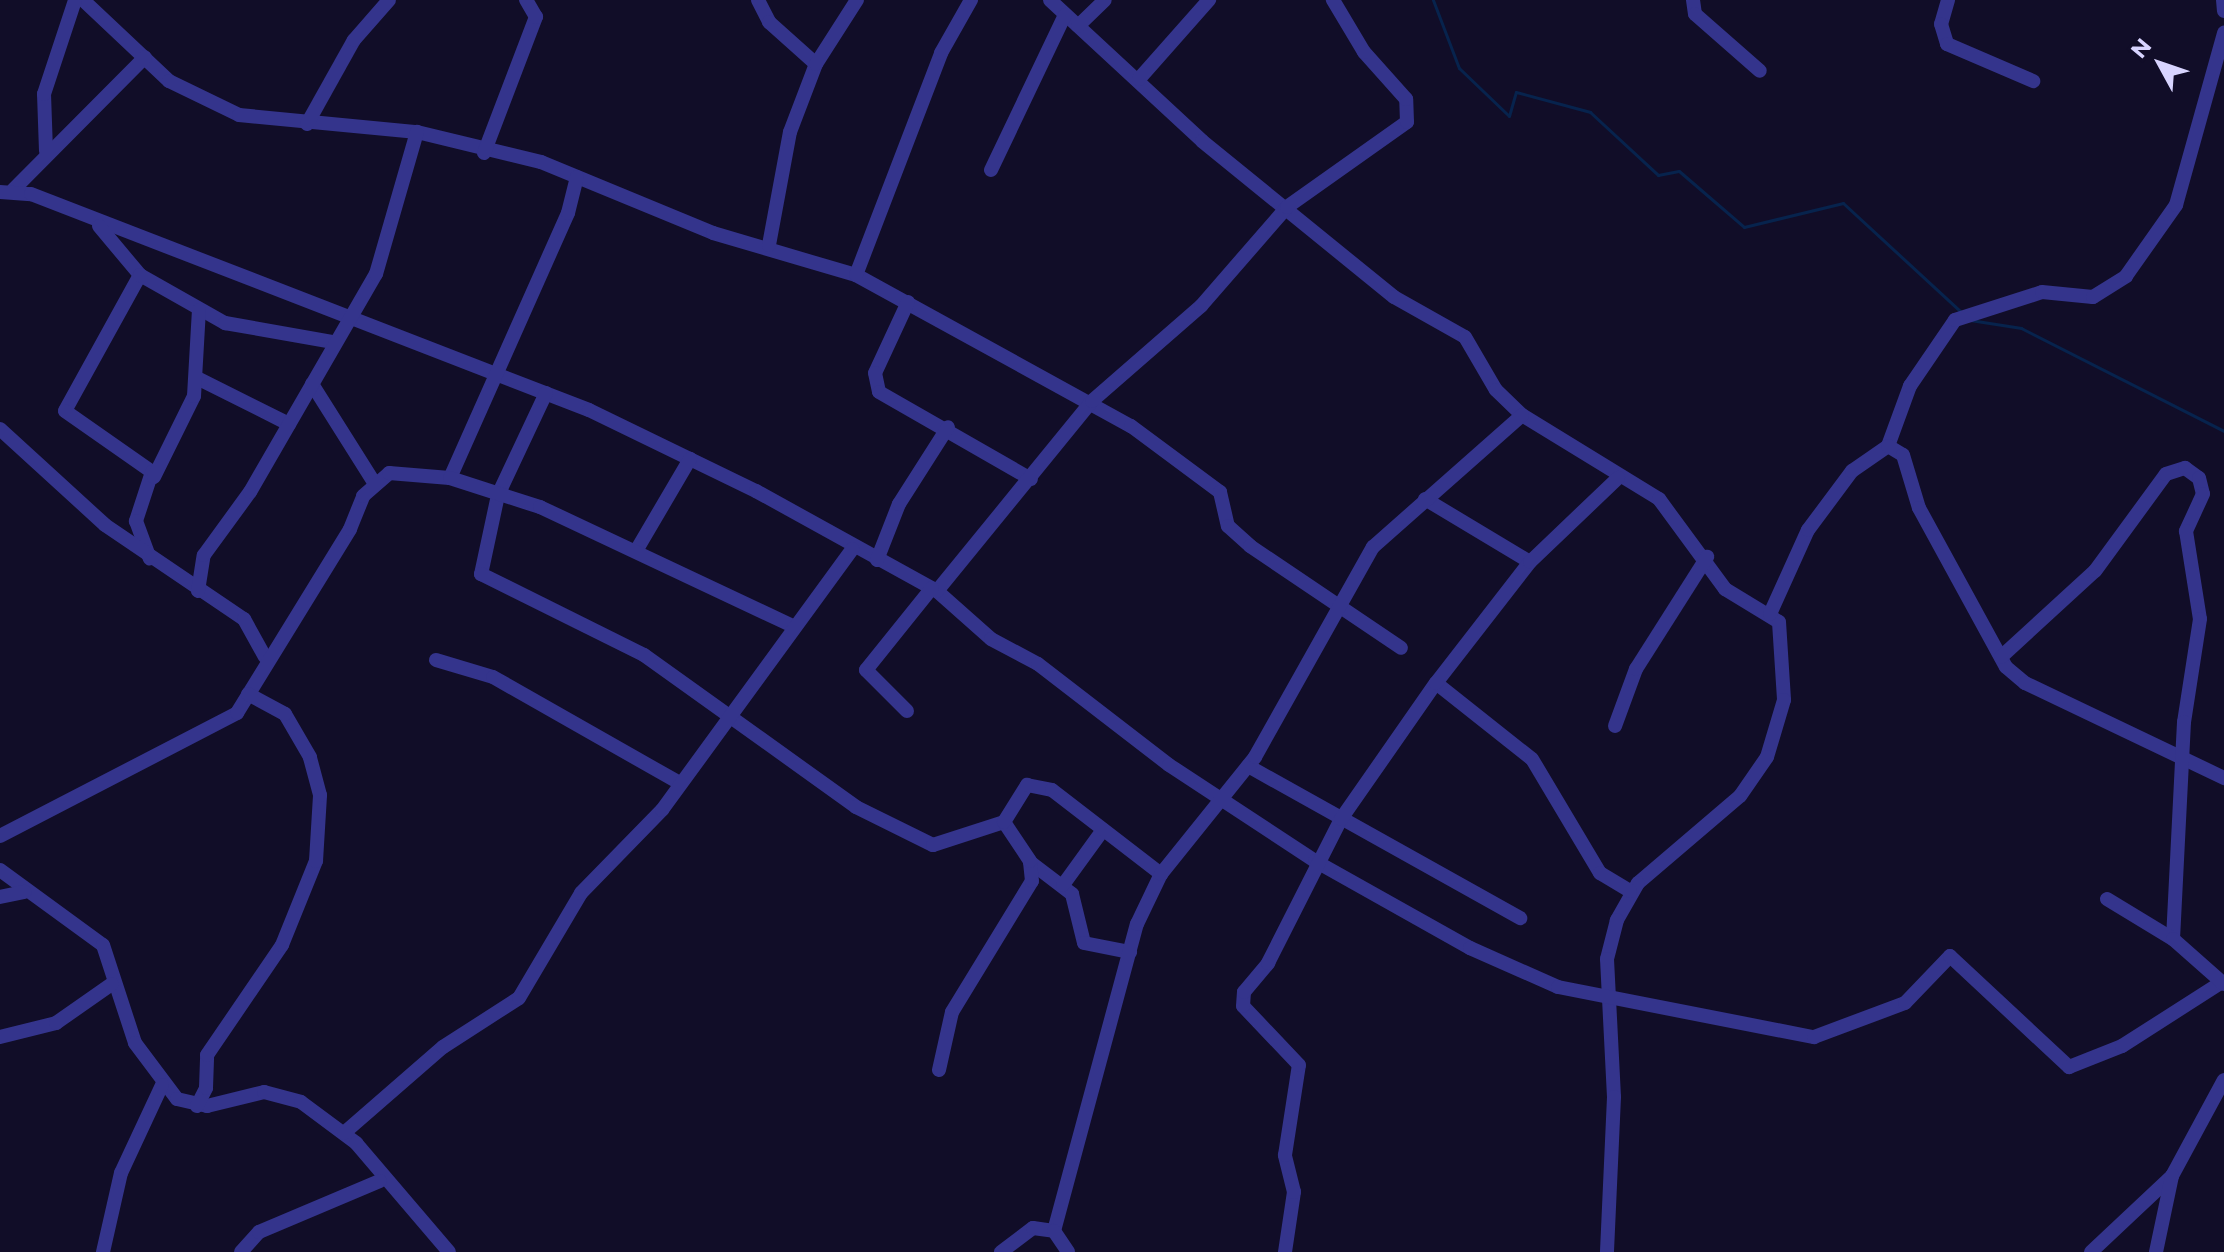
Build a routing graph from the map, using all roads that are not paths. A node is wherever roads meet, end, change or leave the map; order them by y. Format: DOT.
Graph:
graph roads {
  1 [pos="75,0"];
  2 [pos="83,0"];
  3 [pos="389,0"];
  4 [pos="526,0"];
  5 [pos="758,0"];
  6 [pos="857,0"];
  7 [pos="971,0"];
  8 [pos="1050,0"];
  9 [pos="1105,0"];
  10 [pos="1209,0"];
  11 [pos="1333,0"];
  12 [pos="1693,0"];
  13 [pos="1948,0"];
  14 [pos="2223,0"];
  15 [pos="2224,11"];
  16 [pos="1065,15"];
  17 [pos="1078,26"];
  18 [pos="2224,33"];
  19 [pos="145,57"];
  20 [pos="816,64"];
  21 [pos="1760,71"];
  22 [pos="1139,79"];
  23 [pos="2033,81"];
  24 [pos="307,124"];
  25 [pos="417,132"];
  26 [pos="46,151"];
  27 [pos="484,153"];
  28 [pos="991,170"];
  29 [pos="577,177"];
  30 [pos="7,191"];
  31 [pos="1287,207"];
  32 [pos="98,225"];
  33 [pos="769,245"];
  34 [pos="140,275"];
  35 [pos="856,275"];
  36 [pos="908,302"];
  37 [pos="199,310"];
  38 [pos="349,316"];
  39 [pos="333,342"];
  40 [pos="495,373"];
  41 [pos="197,378"];
  42 [pos="312,384"];
  43 [pos="546,393"];
  44 [pos="1092,401"];
  45 [pos="1522,415"];
  46 [pos="289,424"];
  47 [pos="948,427"];
  48 [pos="0,429"];
  49 [pos="1888,446"];
  50 [pos="690,459"];
  51 [pos="154,477"];
  52 [pos="450,478"];
  53 [pos="1618,478"];
  54 [pos="1031,479"];
  55 [pos="373,481"];
  56 [pos="498,495"];
  57 [pos="1425,499"];
  58 [pos="852,549"];
  59 [pos="636,551"];
  60 [pos="1707,557"];
  61 [pos="150,559"];
  62 [pos="877,560"];
  63 [pos="1530,562"];
  64 [pos="934,589"];
  65 [pos="198,591"];
  66 [pos="1334,606"];
  67 [pos="1770,614"];
  68 [pos="793,626"];
  69 [pos="1401,648"];
  70 [pos="265,657"];
  71 [pos="2001,657"];
  72 [pos="436,660"];
  73 [pos="1436,683"];
  74 [pos="248,694"];
  75 [pos="907,711"];
  76 [pos="723,717"];
  77 [pos="1615,726"];
  78 [pos="2183,757"];
  79 [pos="1248,766"];
  80 [pos="2224,778"];
  81 [pos="678,782"];
  82 [pos="1223,797"];
  83 [pos="1341,819"];
  84 [pos="1004,822"];
  85 [pos="1103,830"];
  86 [pos="0,836"];
  87 [pos="1030,861"];
  88 [pos="1315,861"];
  89 [pos="0,870"];
  90 [pos="1161,874"];
  91 [pos="1063,885"];
  92 [pos="1630,891"];
  93 [pos="24,892"];
  94 [pos="0,897"];
  95 [pos="2107,899"];
  96 [pos="1520,918"];
  97 [pos="2173,939"];
  98 [pos="1130,952"];
  99 [pos="2223,983"];
  100 [pos="112,984"];
  101 [pos="1607,1001"];
  102 [pos="0,1037"];
  103 [pos="939,1070"];
  104 [pos="2224,1080"];
  105 [pos="162,1085"];
  106 [pos="197,1106"];
  107 [pos="344,1133"];
  108 [pos="2172,1176"];
  109 [pos="380,1181"];
  110 [pos="1054,1231"];
  111 [pos="103,1252"];
  112 [pos="241,1252"];
  113 [pos="449,1252"];
  114 [pos="1001,1252"];
  115 [pos="1068,1252"];
  116 [pos="1285,1252"];
  117 [pos="1607,1252"];
  118 [pos="2091,1252"];
  119 [pos="2156,1252"];
  1 -- 26 [label="street"];
  2 -- 19 [label="street"];
  3 -- 24 [label="street"];
  4 -- 27 [label="street"];
  5 -- 20 [label="street"];
  6 -- 20 [label="street"];
  7 -- 35 [label="street"];
  8 -- 16 [label="street"];
  9 -- 17 [label="street"];
  10 -- 22 [label="street"];
  11 -- 31 [label="street"];
  12 -- 21 [label="street"];
  13 -- 23 [label="street"];
  14 -- 15 [label="street"];
  16 -- 17 [label="street"];
  16 -- 28 [label="street"];
  17 -- 22 [label="street"];
  18 -- 49 [label="street"];
  19 -- 24 [label="street"];
  19 -- 26 [label="street"];
  20 -- 33 [label="street"];
  22 -- 31 [label="street"];
  24 -- 25 [label="street"];
  25 -- 27 [label="street"];
  25 -- 38 [label="street"];
  26 -- 30 [label="street"];
  27 -- 29 [label="street"];
  29 -- 33 [label="street"];
  29 -- 40 [label="street"];
  30 -- 32 [label="street"];
  31 -- 44 [label="street"];
  31 -- 45 [label="street"];
  32 -- 34 [label="street"];
  32 -- 38 [label="street"];
  33 -- 35 [label="street"];
  34 -- 37 [label="street"];
  34 -- 51 [label="street"];
  35 -- 36 [label="street"];
  36 -- 44 [label="street"];
  36 -- 47 [label="street"];
  37 -- 39 [label="street"];
  37 -- 41 [label="street"];
  38 -- 39 [label="street"];
  38 -- 40 [label="street"];
  39 -- 42 [label="street"];
  40 -- 43 [label="street"];
  40 -- 52 [label="street"];
  41 -- 46 [label="street"];
  41 -- 51 [label="street"];
  42 -- 46 [label="street"];
  42 -- 55 [label="street"];
  43 -- 50 [label="street"];
  43 -- 56 [label="street"];
  44 -- 54 [label="street"];
  44 -- 66 [label="street"];
  45 -- 53 [label="street"];
  45 -- 57 [label="street"];
  46 -- 65 [label="street"];
  47 -- 54 [label="street"];
  47 -- 62 [label="street"];
  48 -- 61 [label="street"];
  49 -- 67 [label="street"];
  49 -- 71 [label="street"];
  50 -- 58 [label="street"];
  50 -- 59 [label="street"];
  51 -- 61 [label="street"];
  52 -- 55 [label="street"];
  52 -- 56 [label="street"];
  53 -- 60 [label="street"];
  53 -- 63 [label="street"];
  54 -- 64 [label="street"];
  55 -- 70 [label="street"];
  56 -- 59 [label="street"];
  56 -- 76 [label="street"];
  57 -- 63 [label="street"];
  57 -- 66 [label="street"];
  58 -- 62 [label="street"];
  58 -- 68 [label="street"];
  59 -- 68 [label="street"];
  60 -- 67 [label="street"];
  60 -- 77 [label="street"];
  61 -- 65 [label="street"];
  62 -- 64 [label="street"];
  63 -- 73 [label="street"];
  64 -- 75 [label="street"];
  64 -- 82 [label="street"];
  65 -- 70 [label="street"];
  66 -- 69 [label="street"];
  66 -- 79 [label="street"];
  67 -- 92 [label="street"];
  68 -- 76 [label="street"];
  70 -- 74 [label="street"];
  71 -- 78 [label="street"];
  71 -- 78 [label="street"];
  72 -- 81 [label="street"];
  73 -- 83 [label="street"];
  73 -- 92 [label="street"];
  74 -- 86 [label="street"];
  74 -- 106 [label="street"];
  76 -- 81 [label="street"];
  76 -- 84 [label="street"];
  78 -- 80 [label="street"];
  78 -- 97 [label="street"];
  79 -- 82 [label="street"];
  79 -- 83 [label="street"];
  81 -- 107 [label="street"];
  82 -- 88 [label="street"];
  82 -- 90 [label="street"];
  83 -- 88 [label="street"];
  83 -- 96 [label="street"];
  84 -- 85 [label="street"];
  84 -- 87 [label="street"];
  85 -- 90 [label="street"];
  85 -- 91 [label="street"];
  87 -- 91 [label="street"];
  87 -- 103 [label="street"];
  88 -- 101 [label="street"];
  88 -- 116 [label="street"];
  89 -- 93 [label="street"];
  90 -- 98 [label="street"];
  91 -- 98 [label="street"];
  92 -- 101 [label="street"];
  93 -- 94 [label="street"];
  93 -- 100 [label="street"];
  95 -- 97 [label="street"];
  97 -- 99 [label="street"];
  98 -- 110 [label="street"];
  99 -- 101 [label="street"];
  100 -- 102 [label="street"];
  100 -- 105 [label="street"];
  101 -- 117 [label="street"];
  104 -- 108 [label="street"];
  105 -- 106 [label="street"];
  105 -- 111 [label="street"];
  106 -- 107 [label="street"];
  107 -- 109 [label="street"];
  108 -- 118 [label="street"];
  108 -- 119 [label="street"];
  109 -- 112 [label="street"];
  109 -- 113 [label="street"];
  110 -- 114 [label="street"];
  110 -- 115 [label="street"];
}
